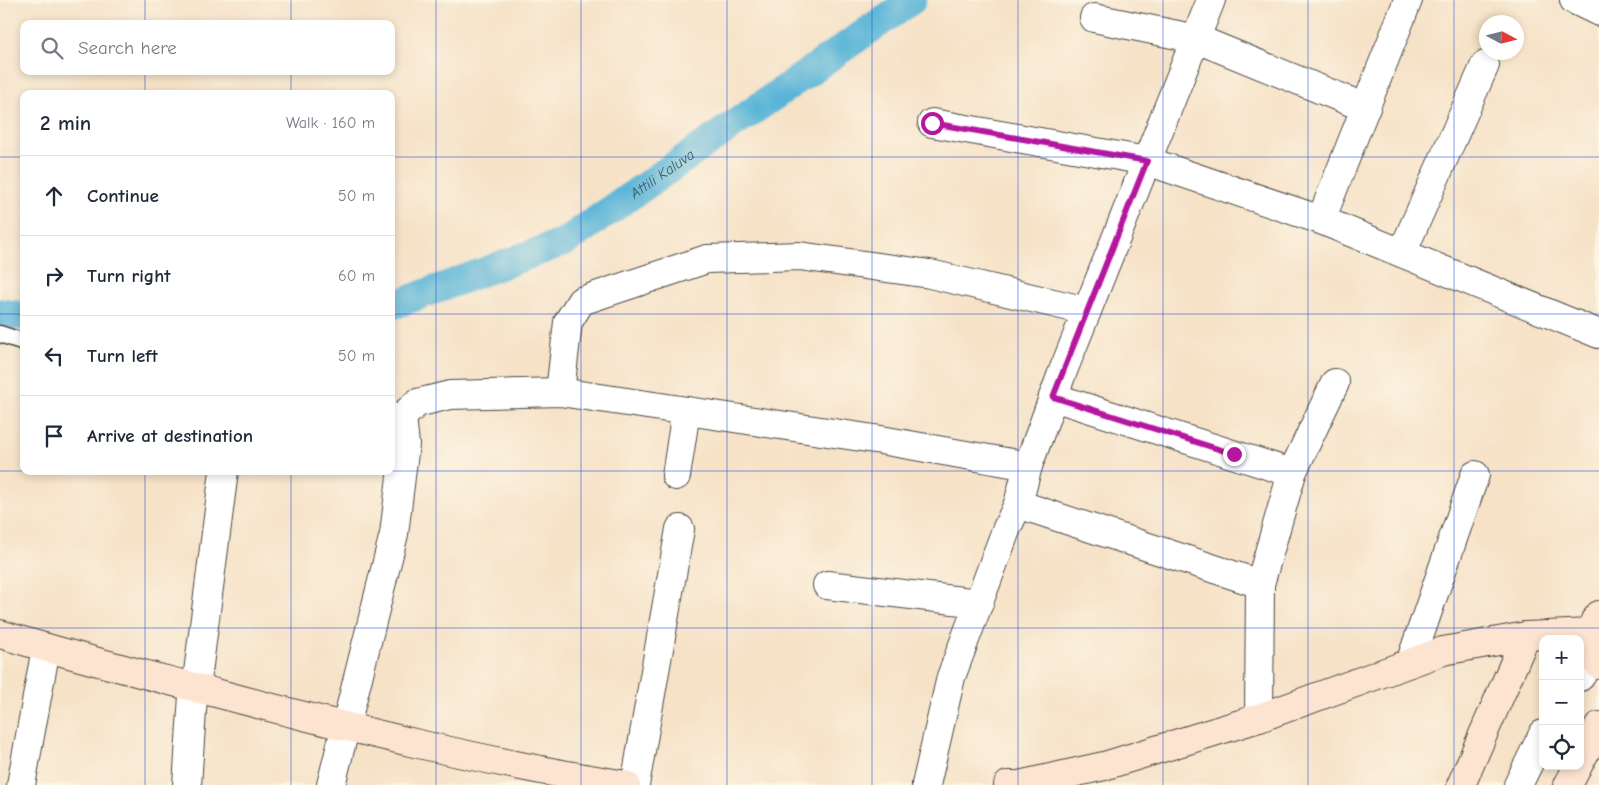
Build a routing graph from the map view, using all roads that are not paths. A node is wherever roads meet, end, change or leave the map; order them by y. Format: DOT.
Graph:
graph roads {
  1 [pos="1211,0"];
  2 [pos="1408,0"];
  3 [pos="1574,0"];
  4 [pos="1599,12"];
  5 [pos="1094,18"];
  6 [pos="1197,40"];
  7 [pos="1484,65"];
  8 [pos="1366,108"];
  9 [pos="932,123"];
  10 [pos="1147,161"];
  11 [pos="1321,220"];
  12 [pos="1402,254"];
  13 [pos="1087,311"];
  14 [pos="0,334"];
  15 [pos="1599,334"];
  16 [pos="20,341"];
  17 [pos="1335,383"];
  18 [pos="560,392"];
  19 [pos="1053,397"];
  20 [pos="686,411"];
  21 [pos="396,417"];
  22 [pos="1028,466"];
  23 [pos="1292,473"];
  24 [pos="223,475"];
  25 [pos="1475,475"];
  26 [pos="676,476"];
  27 [pos="1018,504"];
  28 [pos="680,530"];
  29 [pos="827,584"];
  30 [pos="1260,584"];
  31 [pos="978,603"];
  32 [pos="0,634"];
  33 [pos="1526,636"];
  34 [pos="46,648"];
  35 [pos="1592,650"];
  36 [pos="1410,663"];
  37 [pos="196,688"];
  38 [pos="1259,718"];
  39 [pos="345,726"];
  40 [pos="1599,726"];
  41 [pos="1539,742"];
  42 [pos="1584,754"];
  43 [pos="1576,770"];
  44 [pos="21,785"];
  45 [pos="187,785"];
  46 [pos="331,785"];
  47 [pos="626,785"];
  48 [pos="635,785"];
  49 [pos="926,785"];
  50 [pos="1008,785"];
  51 [pos="1018,785"];
  52 [pos="1461,785"];
  53 [pos="1518,785"];
  54 [pos="1568,785"];
  1 -- 6 [label="street"];
  2 -- 8 [label="street"];
  3 -- 4 [label="street"];
  5 -- 6 [label="street"];
  6 -- 8 [label="street"];
  6 -- 10 [label="street"];
  7 -- 12 [label="street"];
  8 -- 11 [label="street"];
  9 -- 10 [label="street"];
  10 -- 11 [label="street"];
  10 -- 13 [label="street"];
  11 -- 12 [label="street"];
  12 -- 15 [label="street"];
  13 -- 18 [label="street"];
  13 -- 19 [label="street"];
  14 -- 16 [label="lane"];
  17 -- 23 [label="street"];
  18 -- 20 [label="street"];
  18 -- 21 [label="street"];
  19 -- 22 [label="street"];
  19 -- 23 [label="street"];
  20 -- 22 [label="street"];
  20 -- 26 [label="street"];
  21 -- 39 [label="street"];
  22 -- 27 [label="street"];
  23 -- 30 [label="street"];
  24 -- 37 [label="street"];
  25 -- 36 [label="street"];
  27 -- 30 [label="street"];
  27 -- 31 [label="street"];
  28 -- 48 [label="street"];
  29 -- 31 [label="street"];
  30 -- 38 [label="street"];
  31 -- 49 [label="street"];
  32 -- 34 [label="main road"];
  33 -- 35 [label="main road"];
  33 -- 36 [label="main road"];
  33 -- 52 [label="main road"];
  34 -- 37 [label="main road"];
  34 -- 44 [label="street"];
  36 -- 38 [label="main road"];
  37 -- 39 [label="main road"];
  37 -- 45 [label="street"];
  38 -- 51 [label="main road"];
  39 -- 46 [label="street"];
  39 -- 47 [label="main road"];
  40 -- 42 [label="main road"];
  41 -- 53 [label="street"];
  43 -- 54 [label="main road"];
  50 -- 51 [label="main road"];
}
